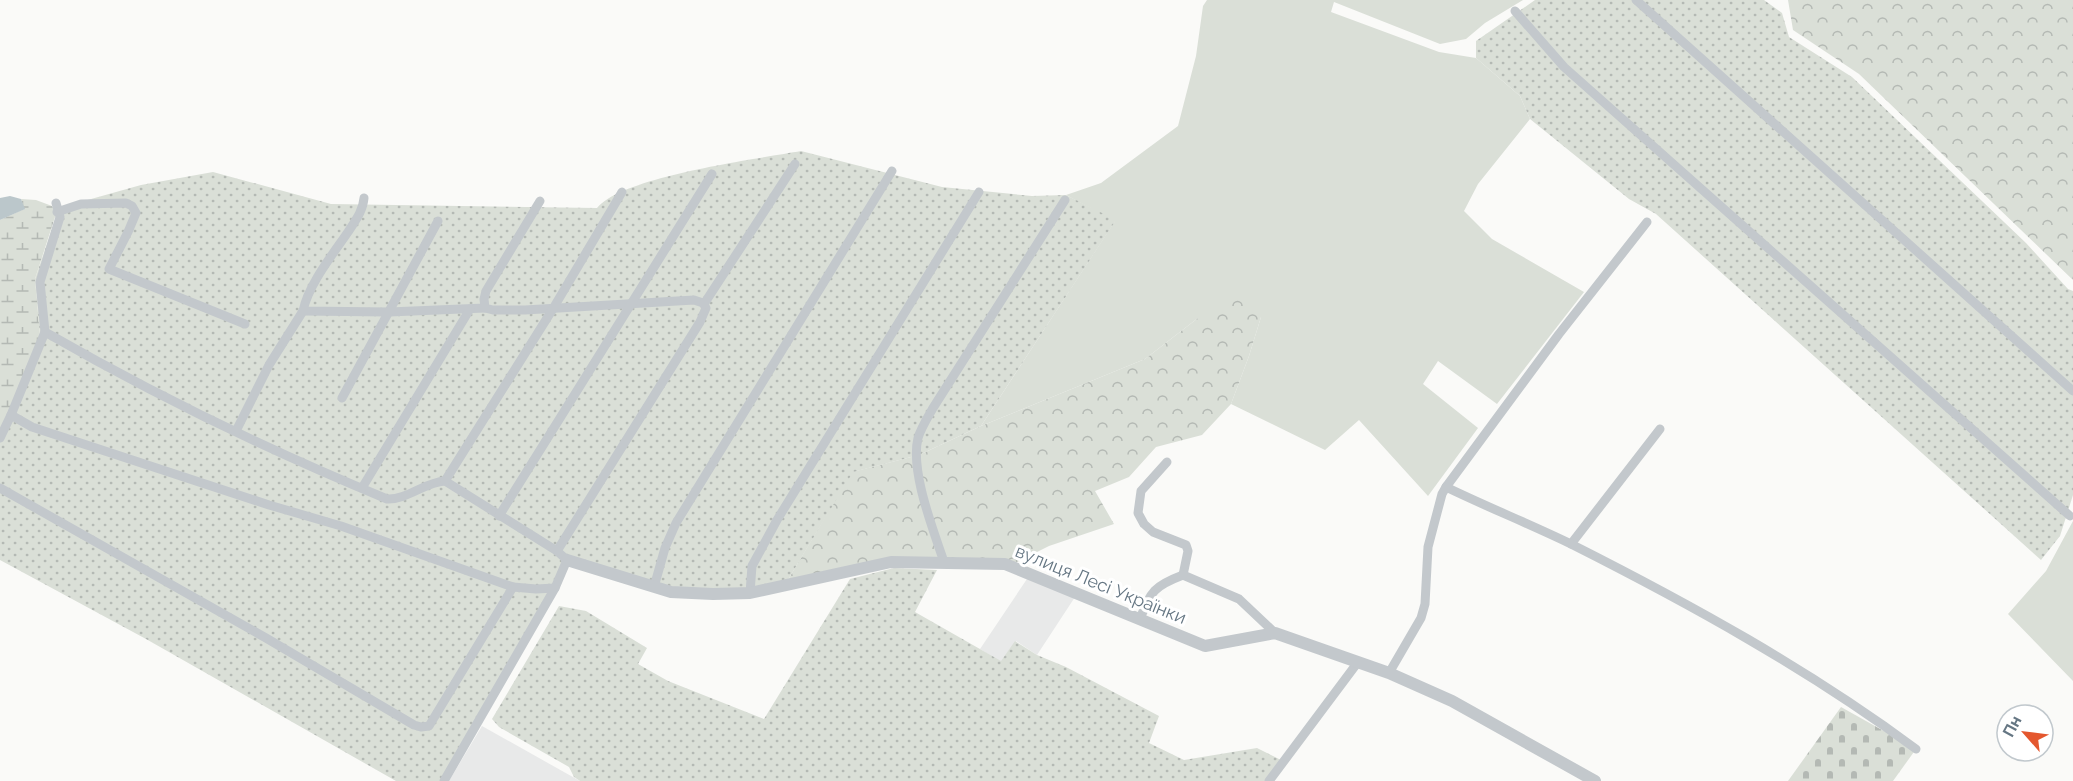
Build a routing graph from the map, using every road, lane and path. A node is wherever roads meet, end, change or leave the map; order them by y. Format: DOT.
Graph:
graph roads {
  1 [pos="1636,0"];
  2 [pos="1515,11"];
  3 [pos="795,164"];
  4 [pos="892,171"];
  5 [pos="712,174"];
  6 [pos="622,192"];
  7 [pos="979,192"];
  8 [pos="364,198"];
  9 [pos="1065,200"];
  10 [pos="540,201"];
  11 [pos="438,221"];
  12 [pos="1647,222"];
  13 [pos="632,303"];
  14 [pos="704,304"];
  15 [pos="554,307"];
  16 [pos="485,308"];
  17 [pos="470,309"];
  18 [pos="303,311"];
  19 [pos="389,312"];
  20 [pos="245,324"];
  21 [pos="45,332"];
  22 [pos="2073,391"];
  23 [pos="342,398"];
  24 [pos="11,415"];
  25 [pos="1660,429"];
  26 [pos="236,431"];
  27 [pos="0,438"];
  28 [pos="1167,462"];
  29 [pos="445,481"];
  30 [pos="1446,487"];
  31 [pos="0,488"];
  32 [pos="362,488"];
  33 [pos="499,516"];
  34 [pos="2070,516"];
  35 [pos="1571,544"];
  36 [pos="557,551"];
  37 [pos="567,560"];
  38 [pos="944,562"];
  39 [pos="1183,575"];
  40 [pos="513,587"];
  41 [pos="654,587"];
  42 [pos="555,588"];
  43 [pos="750,593"];
  44 [pos="1140,619"];
  45 [pos="1275,633"];
  46 [pos="1358,662"];
  47 [pos="1389,673"];
  48 [pos="1916,749"];
  49 [pos="444,781"];
  50 [pos="1269,781"];
  51 [pos="1594,781"];
  1 -- 22 [label="street"];
  2 -- 34 [label="street"];
  3 -- 14 [label="street"];
  4 -- 41 [label="street"];
  5 -- 13 [label="street"];
  6 -- 15 [label="street"];
  7 -- 43 [label="street"];
  8 -- 18 [label="street"];
  9 -- 38 [label="street"];
  10 -- 16 [label="street"];
  11 -- 19 [label="street"];
  12 -- 30 [label="street"];
  13 -- 14 [label="street"];
  13 -- 15 [label="street"];
  13 -- 33 [label="street"];
  14 -- 36 [label="street"];
  15 -- 16 [label="street"];
  15 -- 29 [label="street"];
  16 -- 17 [label="street"];
  17 -- 19 [label="street"];
  17 -- 32 [label="street"];
  18 -- 19 [label="street"];
  18 -- 26 [label="street"];
  19 -- 23 [label="street"];
  20 -- 21 [label="street"];
  21 -- 24 [label="street"];
  21 -- 26 [label="street"];
  24 -- 27 [label="street"];
  24 -- 40 [label="street"];
  25 -- 35 [label="street"];
  26 -- 32 [label="street"];
  28 -- 39 [label="street"];
  29 -- 32 [label="street"];
  29 -- 33 [label="street"];
  30 -- 35 [label="street"];
  30 -- 47 [label="street"];
  31 -- 40 [label="street"];
  33 -- 36 [label="street"];
  35 -- 48 [label="street"];
  36 -- 37 [label="street"];
  37 -- 41 [label="street, вулиця Лесі Українки"];
  37 -- 42 [label="street"];
  38 -- 43 [label="street, вулиця Лесі Українки"];
  38 -- 44 [label="street, вулиця Лесі Українки"];
  39 -- 44 [label="street"];
  39 -- 45 [label="street"];
  40 -- 42 [label="street"];
  41 -- 43 [label="street, вулиця Лесі Українки"];
  42 -- 49 [label="street"];
  44 -- 45 [label="street, вулиця Лесі Українки"];
  45 -- 46 [label="street, вулиця Лесі Українки"];
  46 -- 47 [label="street, вулиця Лесі Українки"];
  46 -- 50 [label="street"];
  47 -- 51 [label="street, вулиця Лесі Українки"];
}
